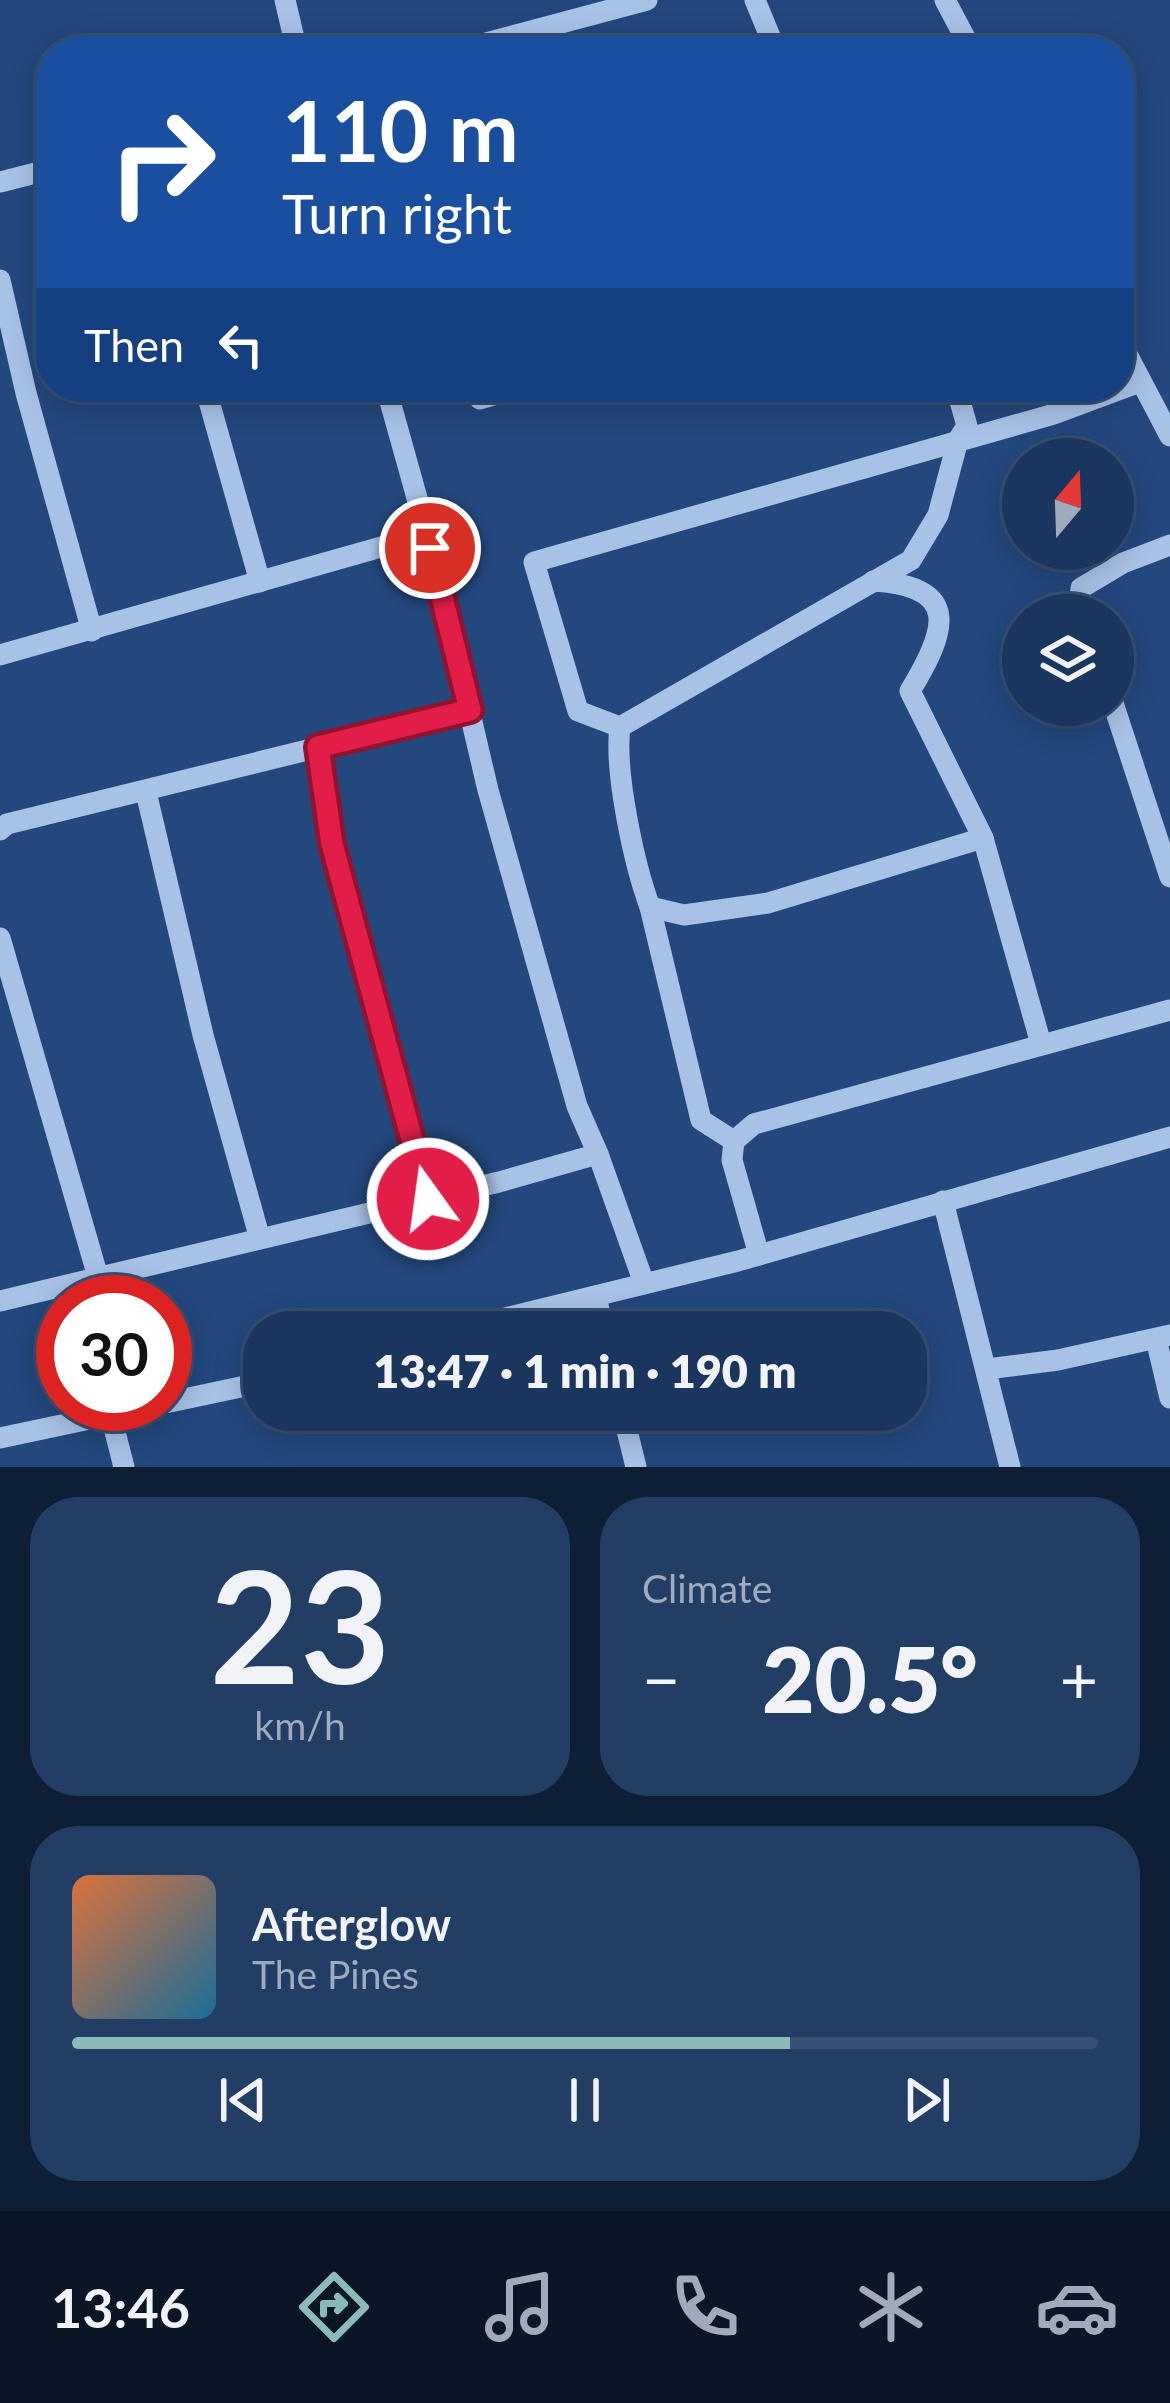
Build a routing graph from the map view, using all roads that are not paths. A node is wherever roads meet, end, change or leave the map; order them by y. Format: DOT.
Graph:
graph roads {
  1 [pos="285,0"];
  2 [pos="647,0"];
  3 [pos="755,0"];
  4 [pos="945,0"];
  5 [pos="293,36"];
  6 [pos="512,36"];
  7 [pos="770,36"];
  8 [pos="964,36"];
  9 [pos="36,173"];
  10 [pos="0,182"];
  11 [pos="0,280"];
  12 [pos="1134,368"];
  13 [pos="1141,382"];
  14 [pos="1134,385"];
  15 [pos="210,402"];
  16 [pos="390,402"];
  17 [pos="960,402"];
  18 [pos="1087,402"];
  19 [pos="1170,436"];
  20 [pos="958,440"];
  21 [pos="427,534"];
  22 [pos="1170,545"];
  23 [pos="872,581"];
  24 [pos="260,582"];
  25 [pos="1080,594"];
  26 [pos="92,631"];
  27 [pos="0,655"];
  28 [pos="470,710"];
  29 [pos="1121,726"];
  30 [pos="620,727"];
  31 [pos="318,747"];
  32 [pos="146,792"];
  33 [pos="0,830"];
  34 [pos="983,838"];
  35 [pos="1170,877"];
  36 [pos="650,907"];
  37 [pos="0,938"];
  38 [pos="1170,1010"];
  39 [pos="1041,1044"];
  40 [pos="1170,1138"];
  41 [pos="734,1141"];
  42 [pos="598,1154"];
  43 [pos="428,1199"];
  44 [pos="943,1201"];
  45 [pos="260,1239"];
  46 [pos="759,1255"];
  47 [pos="97,1275"];
  48 [pos="107,1275"];
  49 [pos="644,1283"];
  50 [pos="36,1292"];
  51 [pos="596,1295"];
  52 [pos="0,1301"];
  53 [pos="532,1311"];
  54 [pos="599,1311"];
  55 [pos="1163,1337"];
  56 [pos="987,1369"];
  57 [pos="243,1387"];
  58 [pos="192,1398"];
  59 [pos="1170,1398"];
  60 [pos="36,1431"];
  61 [pos="115,1431"];
  62 [pos="627,1431"];
  63 [pos="0,1438"];
  64 [pos="124,1467"];
  65 [pos="636,1467"];
  66 [pos="1010,1467"];
  1 -- 5 [label="street"];
  2 -- 6 [label="street"];
  3 -- 7 [label="street"];
  4 -- 8 [label="street"];
  9 -- 10 [label="street"];
  11 -- 26 [label="street"];
  12 -- 13 [label="street"];
  13 -- 14 [label="street"];
  13 -- 19 [label="street"];
  15 -- 24 [label="street"];
  16 -- 21 [label="street"];
  17 -- 20 [label="street"];
  18 -- 20 [label="street"];
  20 -- 23 [label="street"];
  20 -- 30 [label="street"];
  21 -- 24 [label="street"];
  21 -- 28 [label="street"];
  22 -- 25 [label="street"];
  23 -- 30 [label="street"];
  23 -- 34 [label="street"];
  24 -- 26 [label="street"];
  26 -- 27 [label="street"];
  28 -- 31 [label="street"];
  28 -- 42 [label="street"];
  29 -- 35 [label="street"];
  30 -- 36 [label="street"];
  31 -- 32 [label="street"];
  31 -- 43 [label="street"];
  32 -- 33 [label="street"];
  32 -- 45 [label="street"];
  34 -- 36 [label="street"];
  34 -- 39 [label="street"];
  36 -- 41 [label="street"];
  37 -- 47 [label="street"];
  38 -- 39 [label="street"];
  39 -- 41 [label="street"];
  40 -- 44 [label="street"];
  41 -- 46 [label="street"];
  42 -- 43 [label="street"];
  42 -- 49 [label="street"];
  43 -- 45 [label="street"];
  44 -- 46 [label="street"];
  44 -- 56 [label="street"];
  45 -- 48 [label="street"];
  46 -- 49 [label="street"];
  49 -- 51 [label="street"];
  50 -- 52 [label="street"];
  51 -- 53 [label="street"];
  51 -- 54 [label="street"];
  55 -- 56 [label="street"];
  55 -- 59 [label="street"];
  56 -- 66 [label="street"];
  57 -- 58 [label="street"];
  60 -- 63 [label="street"];
  61 -- 64 [label="street"];
  62 -- 65 [label="street"];
}
